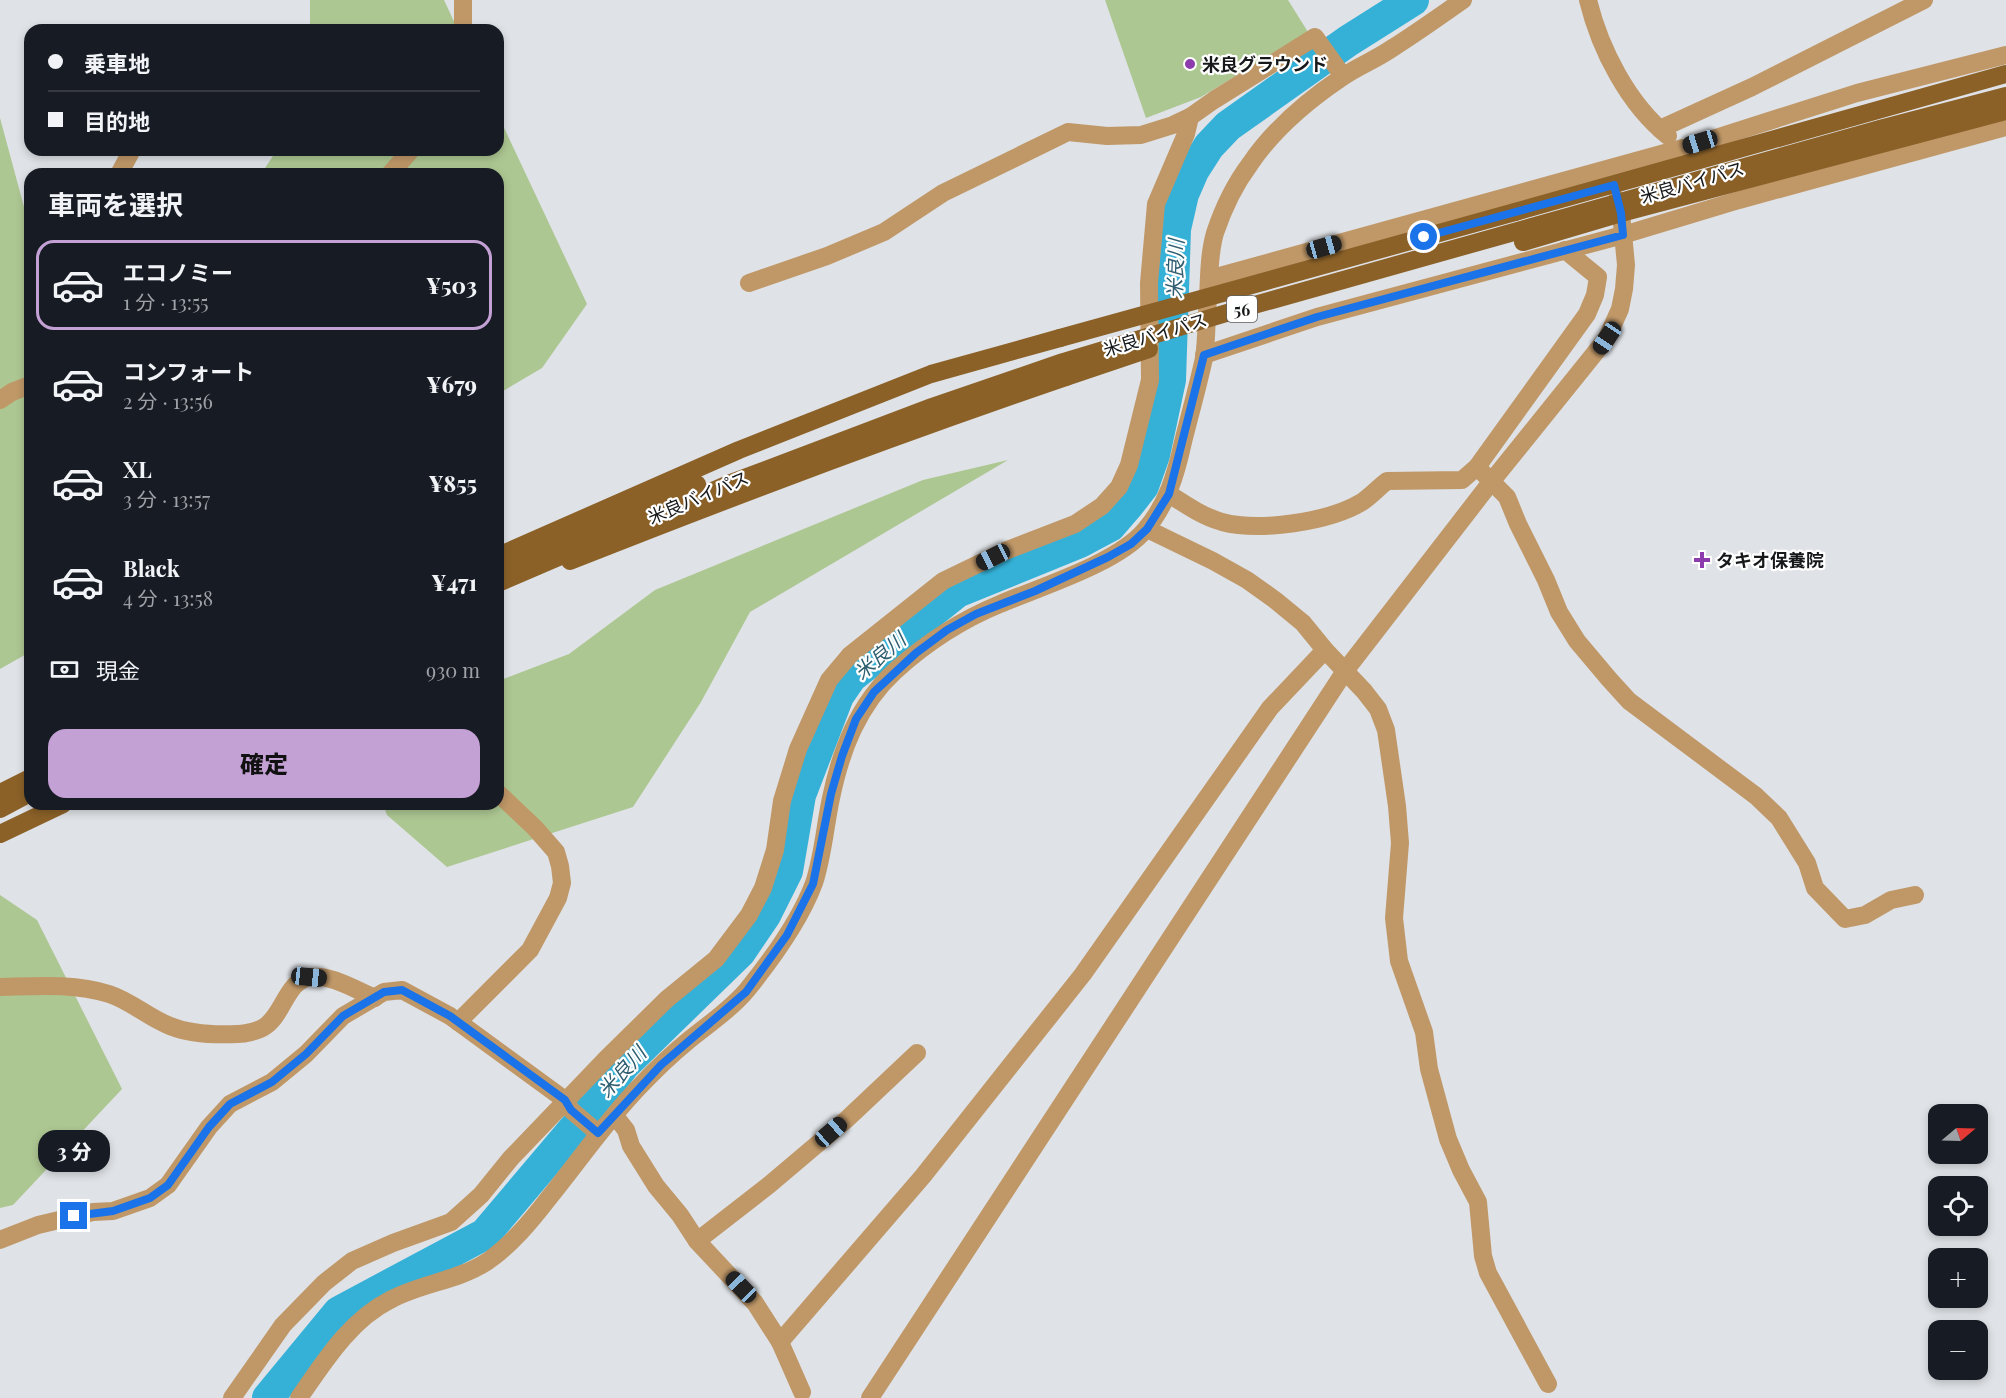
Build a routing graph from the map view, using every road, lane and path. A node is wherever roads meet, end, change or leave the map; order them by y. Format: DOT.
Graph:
graph roads {
  1 [pos="463,0"];
  2 [pos="1463,0"];
  3 [pos="1588,0"];
  4 [pos="1924,0"];
  5 [pos="463,24"];
  6 [pos="2006,56"];
  7 [pos="1340,73"];
  8 [pos="2006,74"];
  9 [pos="2006,87"];
  10 [pos="2006,96"];
  11 [pos="2006,111"];
  12 [pos="1190,117"];
  13 [pos="2006,127"];
  14 [pos="1660,129"];
  15 [pos="1696,150"];
  16 [pos="406,156"];
  17 [pos="395,168"];
  18 [pos="1614,185"];
  19 [pos="1621,213"];
  20 [pos="1623,235"];
  21 [pos="1565,250"];
  22 [pos="1209,279"];
  23 [pos="748,283"];
  24 [pos="1204,355"];
  25 [pos="24,387"];
  26 [pos="0,400"];
  27 [pos="1477,467"];
  28 [pos="1491,482"];
  29 [pos="1169,494"];
  30 [pos="1147,529"];
  31 [pos="504,553"];
  32 [pos="504,567"];
  33 [pos="504,580"];
  34 [pos="504,589"];
  35 [pos="1325,650"];
  36 [pos="1345,671"];
  37 [pos="24,781"];
  38 [pos="0,793"];
  39 [pos="24,796"];
  40 [pos="504,799"];
  41 [pos="0,809"];
  42 [pos="50,810"];
  43 [pos="0,834"];
  44 [pos="1915,895"];
  45 [pos="0,987"];
  46 [pos="375,998"];
  47 [pos="458,1022"];
  48 [pos="917,1053"];
  49 [pos="568,1105"];
  50 [pos="615,1116"];
  51 [pos="595,1131"];
  52 [pos="0,1240"];
  53 [pos="697,1241"];
  54 [pos="780,1342"];
  55 [pos="1548,1384"];
  56 [pos="802,1392"];
  57 [pos="232,1398"];
  58 [pos="299,1398"];
  59 [pos="870,1398"];
  1 -- 5 [label="street"];
  2 -- 7 [label="street"];
  3 -- 14 [label="street"];
  4 -- 14 [label="street"];
  6 -- 15 [label="street"];
  7 -- 12 [label="street"];
  7 -- 22 [label="street"];
  8 -- 15 [label="main road"];
  9 -- 32 [label="main road, 米良バイパス / 56, bridge"];
  10 -- 33 [label="main road, 米良バイパス / 56, bridge"];
  11 -- 19 [label="main road"];
  12 -- 23 [label="street"];
  12 -- 49 [label="street"];
  13 -- 20 [label="street"];
  14 -- 15 [label="street"];
  15 -- 18 [label="main road"];
  15 -- 22 [label="street"];
  16 -- 17 [label="street"];
  18 -- 19 [label="street"];
  18 -- 31 [label="main road, bridge"];
  19 -- 20 [label="street"];
  19 -- 34 [label="main road, bridge"];
  20 -- 21 [label="street"];
  20 -- 28 [label="street"];
  21 -- 24 [label="street"];
  21 -- 27 [label="street"];
  22 -- 24 [label="street"];
  24 -- 29 [label="street"];
  25 -- 26 [label="street"];
  27 -- 28 [label="street"];
  27 -- 29 [label="street"];
  28 -- 36 [label="street"];
  28 -- 44 [label="street"];
  29 -- 30 [label="street"];
  30 -- 35 [label="street"];
  30 -- 50 [label="street"];
  35 -- 36 [label="street"];
  35 -- 54 [label="street"];
  36 -- 55 [label="street"];
  36 -- 59 [label="street"];
  37 -- 38 [label="main road"];
  39 -- 41 [label="main road"];
  40 -- 47 [label="street"];
  42 -- 43 [label="main road"];
  45 -- 46 [label="street"];
  46 -- 47 [label="street"];
  46 -- 52 [label="street"];
  47 -- 49 [label="street"];
  48 -- 53 [label="street"];
  49 -- 51 [label="street"];
  49 -- 57 [label="street"];
  50 -- 51 [label="street"];
  50 -- 53 [label="street"];
  51 -- 58 [label="street"];
  53 -- 54 [label="street"];
  54 -- 56 [label="street"];
}
